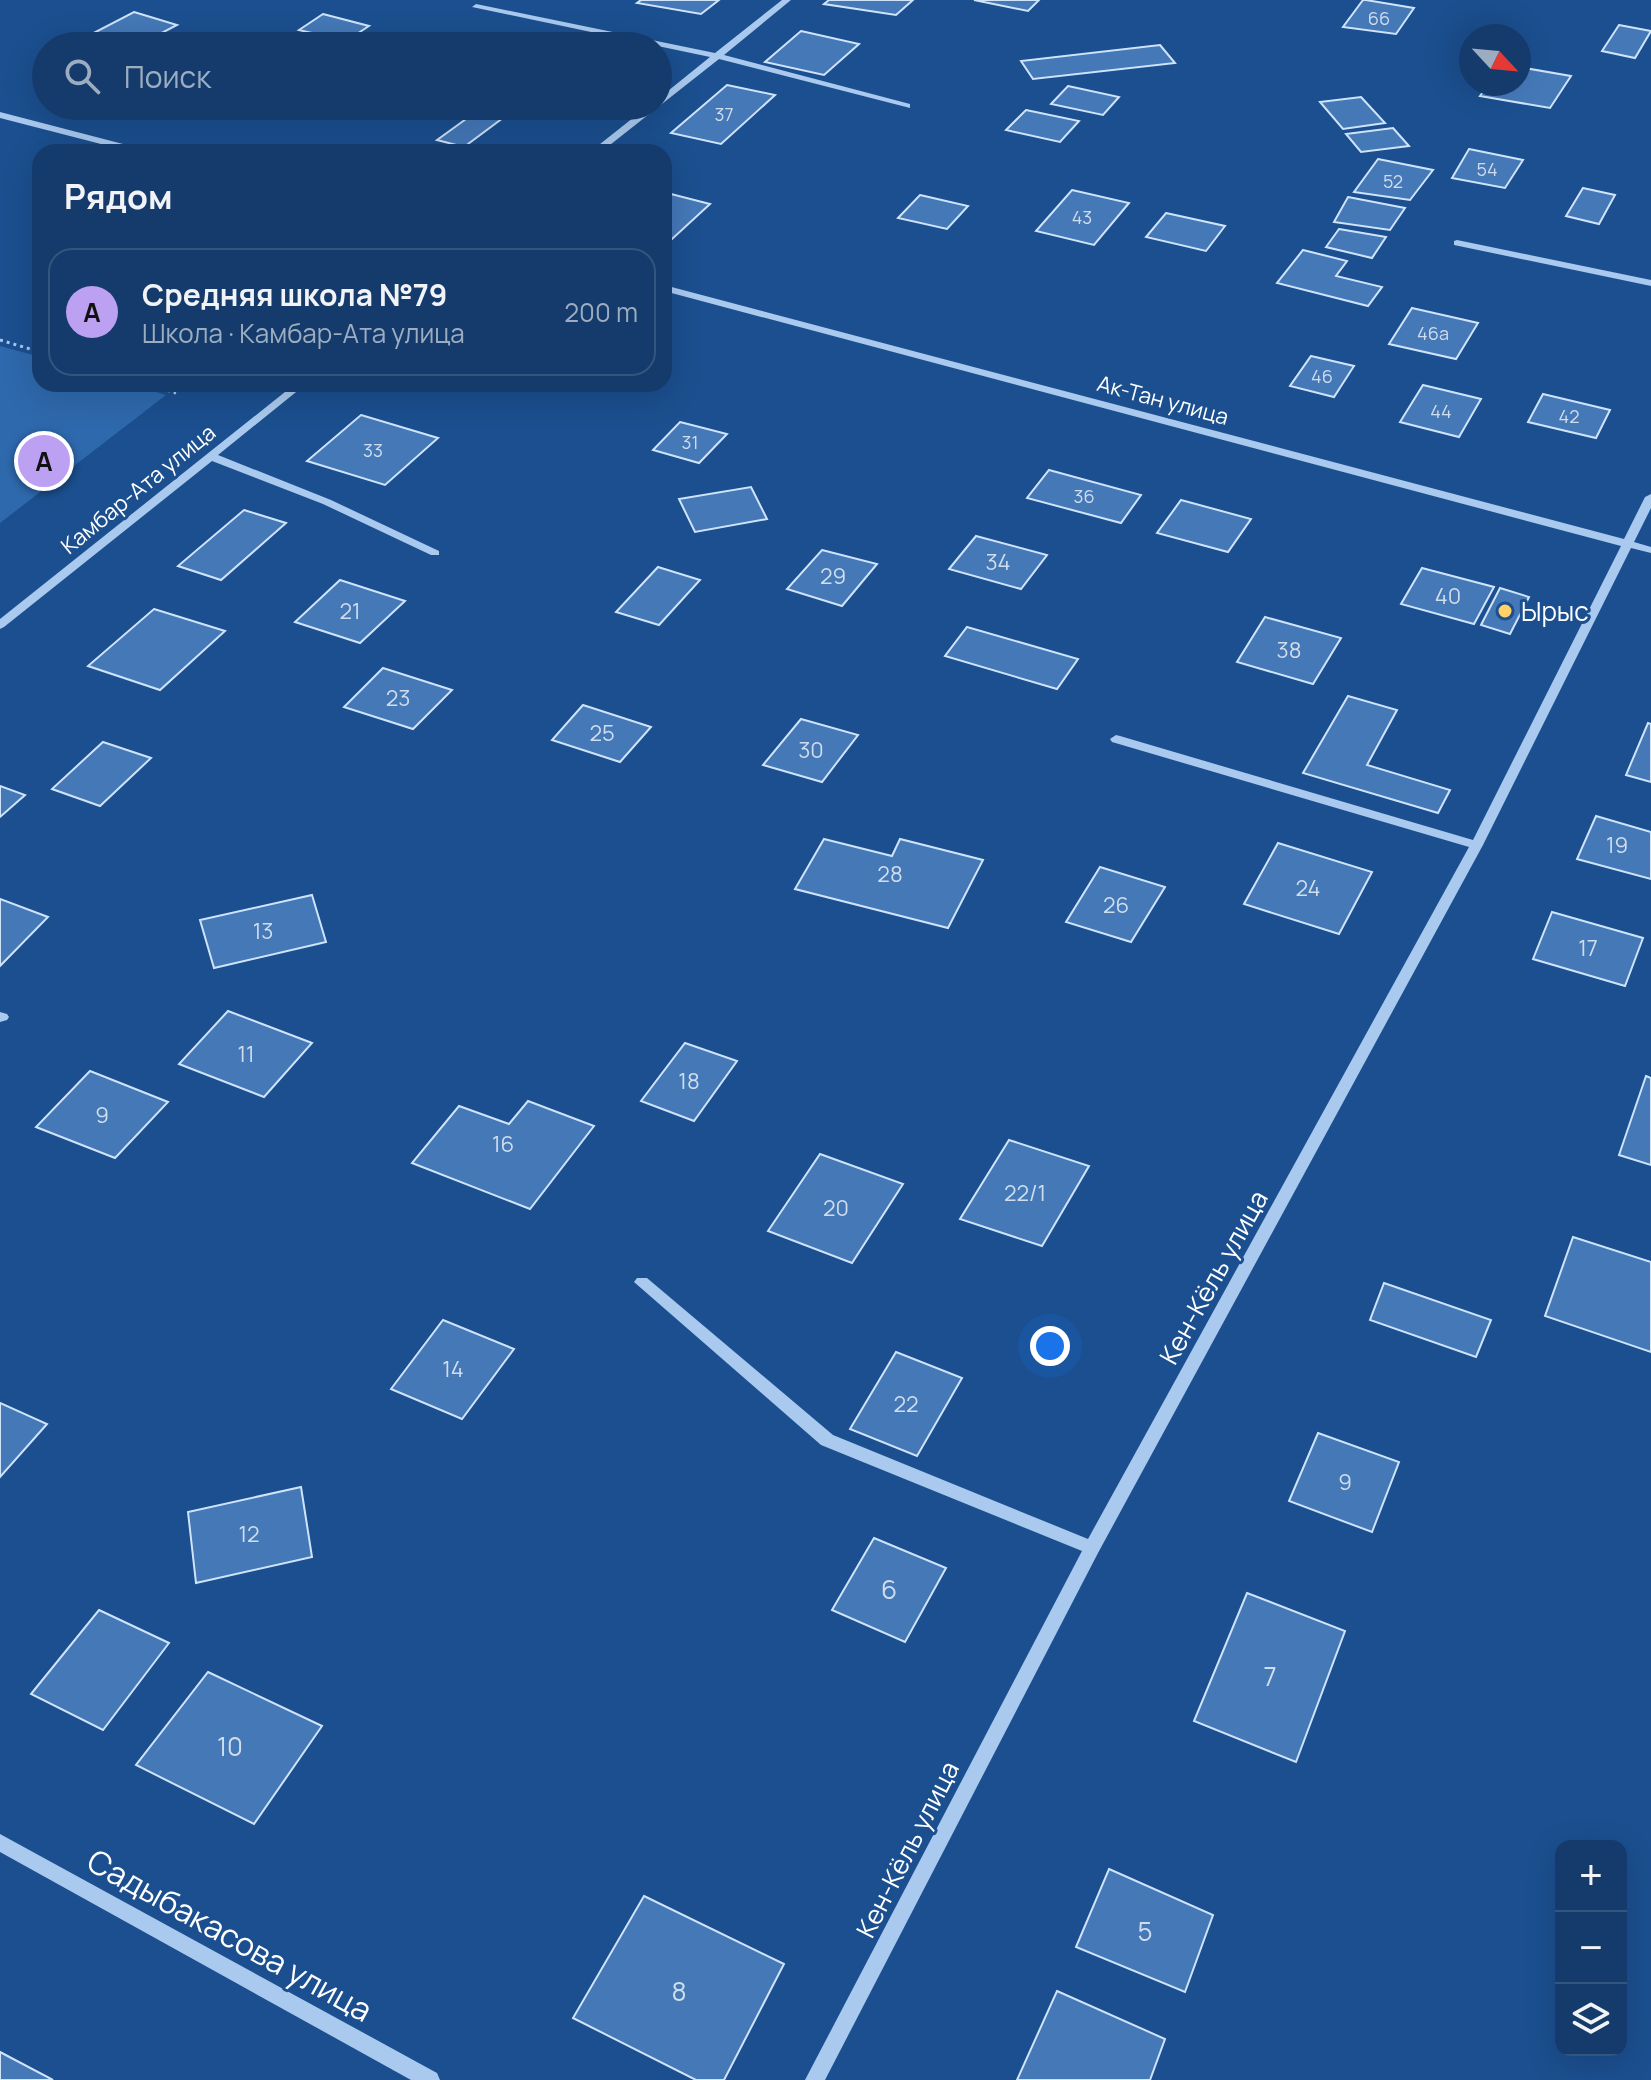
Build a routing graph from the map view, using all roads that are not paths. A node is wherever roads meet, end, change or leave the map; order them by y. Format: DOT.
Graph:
graph roads {
  1 [pos="787,0"];
  2 [pos="476,7"];
  3 [pos="599,32"];
  4 [pos="672,47"];
  5 [pos="718,56"];
  6 [pos="672,92"];
  7 [pos="907,106"];
  8 [pos="0,115"];
  9 [pos="636,120"];
  10 [pos="112,144"];
  11 [pos="605,144"];
  12 [pos="1457,243"];
  13 [pos="1651,283"];
  14 [pos="672,290"];
  15 [pos="291,392"];
  16 [pos="210,456"];
  17 [pos="1651,497"];
  18 [pos="1627,544"];
  19 [pos="1651,550"];
  20 [pos="435,553"];
  21 [pos="0,625"];
  22 [pos="1116,739"];
  23 [pos="1477,845"];
  24 [pos="642,1282"];
  25 [pos="1092,1548"];
  26 [pos="0,1842"];
  27 [pos="430,2080"];
  28 [pos="815,2080"];
  1 -- 5 [label="street"];
  2 -- 3 [label="street"];
  4 -- 5 [label="street"];
  5 -- 6 [label="street"];
  5 -- 7 [label="street"];
  8 -- 10 [label="street"];
  9 -- 11 [label="street"];
  12 -- 13 [label="street"];
  14 -- 18 [label="street, Ак-Тан улица"];
  15 -- 16 [label="street, Камбар-Ата улица"];
  16 -- 20 [label="street"];
  16 -- 21 [label="street, Камбар-Ата улица"];
  17 -- 18 [label="street, Кен-Кёль улица"];
  18 -- 19 [label="street, Ак-Тан улица"];
  18 -- 23 [label="street, Кен-Кёль улица"];
  22 -- 23 [label="street"];
  23 -- 25 [label="street, Кен-Кёль улица"];
  24 -- 25 [label="street"];
  25 -- 28 [label="street, Кен-Кёль улица"];
  26 -- 27 [label="street, Садыбакасова улица"];
}
